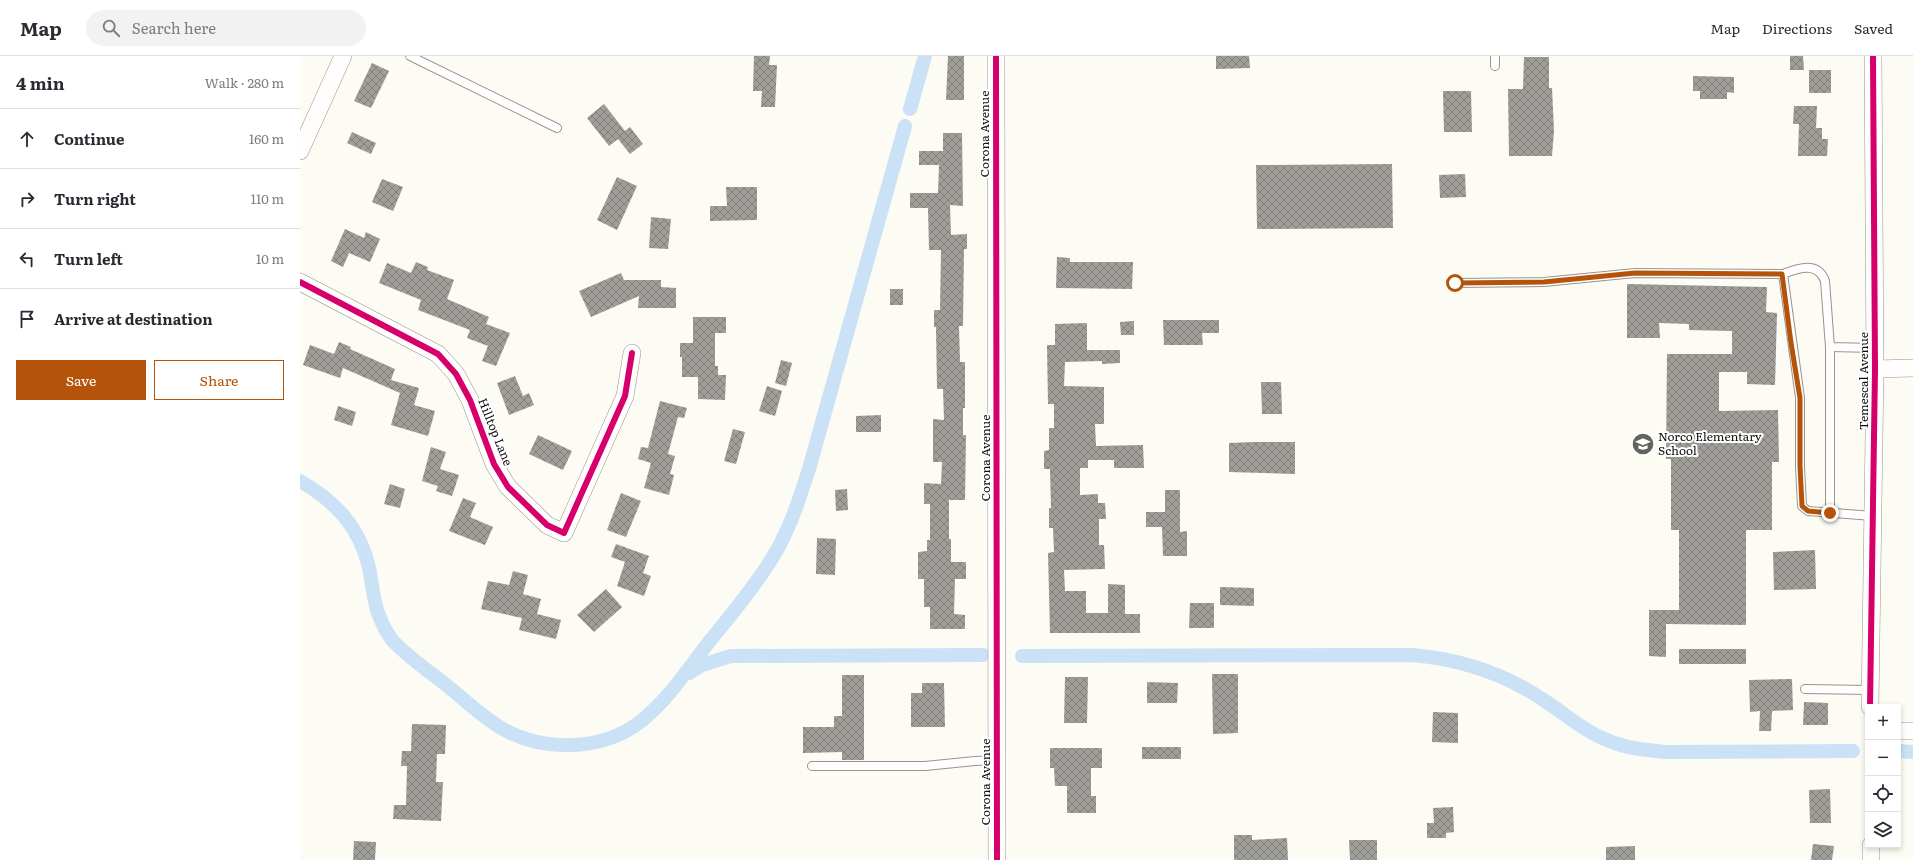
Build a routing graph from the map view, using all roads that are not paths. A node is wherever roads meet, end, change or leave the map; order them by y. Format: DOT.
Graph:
graph roads {
  1 [pos="343,56"];
  2 [pos="410,56"];
  3 [pos="996,56"];
  4 [pos="1495,56"];
  5 [pos="1873,56"];
  6 [pos="1494,66"];
  7 [pos="557,128"];
  8 [pos="300,151"];
  9 [pos="1782,274"];
  10 [pos="300,282"];
  11 [pos="1455,283"];
  12 [pos="1830,347"];
  13 [pos="1875,348"];
  14 [pos="632,353"];
  15 [pos="1913,368"];
  16 [pos="1875,369"];
  17 [pos="1830,513"];
  18 [pos="1873,516"];
  19 [pos="1804,689"];
  20 [pos="1870,699"];
  21 [pos="1901,731"];
  22 [pos="1913,731"];
  23 [pos="997,760"];
  24 [pos="812,766"];
  25 [pos="1871,848"];
  26 [pos="997,860"];
  27 [pos="1871,860"];
  1 -- 8 [label="street"];
  2 -- 7 [label="lane"];
  3 -- 23 [label="street, Corona Avenue"];
  4 -- 6 [label="lane"];
  5 -- 13 [label="street, Temescal Avenue"];
  9 -- 11 [label="lane"];
  9 -- 12 [label="lane"];
  9 -- 17 [label="lane"];
  10 -- 14 [label="street, Hilltop Lane"];
  12 -- 13 [label="lane"];
  12 -- 17 [label="lane"];
  13 -- 16 [label="street, Temescal Avenue"];
  15 -- 16 [label="street"];
  16 -- 18 [label="street, Temescal Avenue"];
  17 -- 18 [label="lane"];
  18 -- 20 [label="street, Temescal Avenue"];
  19 -- 20 [label="lane"];
  21 -- 22 [label="street"];
  23 -- 24 [label="lane"];
  23 -- 26 [label="street, Corona Avenue"];
  25 -- 27 [label="street"];
}
